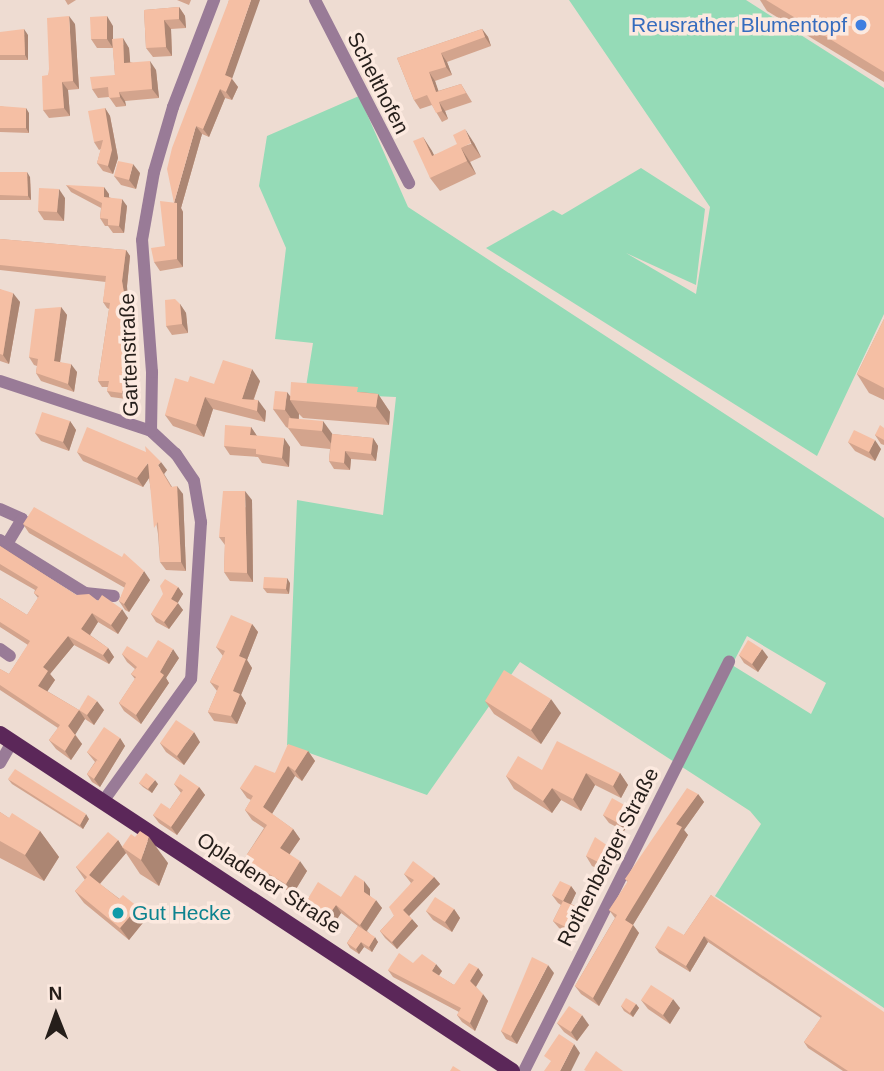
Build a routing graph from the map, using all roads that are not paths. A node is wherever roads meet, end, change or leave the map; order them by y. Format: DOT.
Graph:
graph roads {
  1 [pos="214,0"];
  2 [pos="315,0"];
  3 [pos="409,183"];
  4 [pos="0,382"];
  5 [pos="151,431"];
  6 [pos="0,509"];
  7 [pos="4,542"];
  8 [pos="114,596"];
  9 [pos="729,661"];
  10 [pos="6,738"];
  11 [pos="0,764"];
  12 [pos="104,800"];
  13 [pos="512,1071"];
  14 [pos="524,1071"];
  1 -- 5 [label="street, Gartenstraße"];
  2 -- 3 [label="street, Schelthofen"];
  4 -- 5 [label="street"];
  5 -- 12 [label="street, Gartenstraße"];
  6 -- 7 [label="street"];
  7 -- 8 [label="street"];
  9 -- 14 [label="street, Rothenberger Straße"];
  10 -- 11 [label="street"];
  10 -- 12 [label="main road, Opladener Straße"];
  12 -- 13 [label="main road, Opladener Straße"];
}
